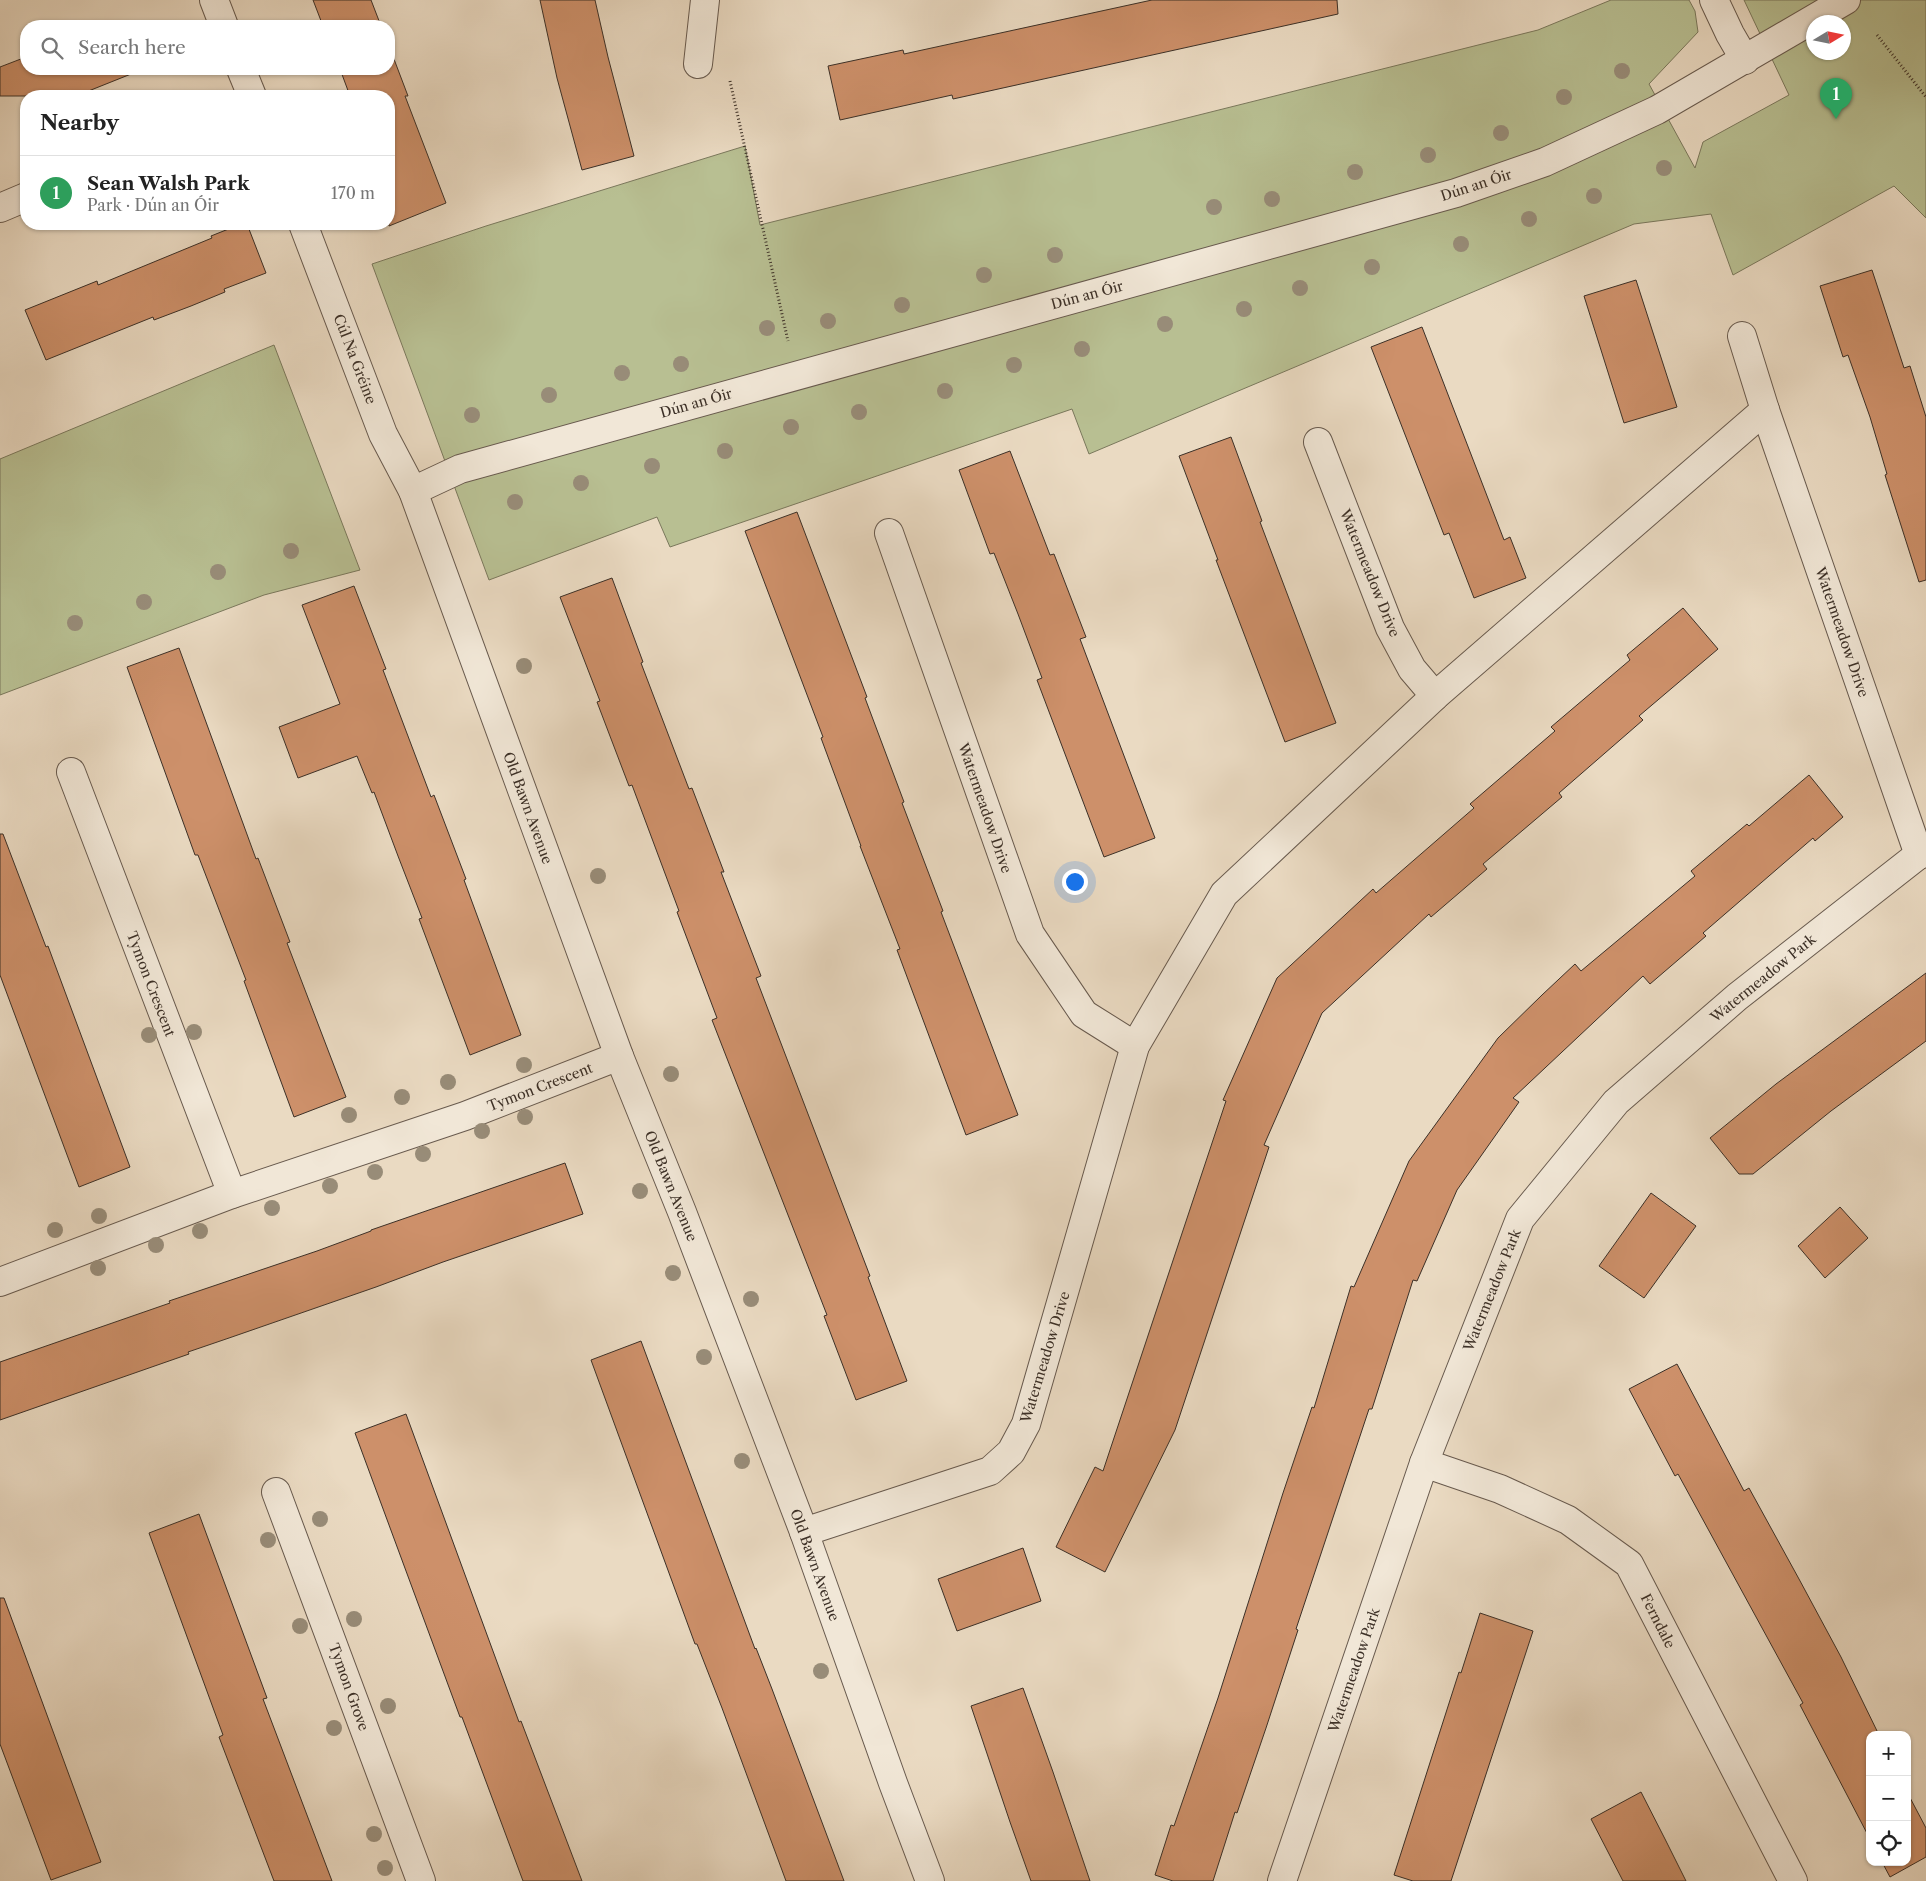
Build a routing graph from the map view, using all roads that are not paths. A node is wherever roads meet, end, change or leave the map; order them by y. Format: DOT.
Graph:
graph roads {
  1 [pos="214,0"];
  2 [pos="705,0"];
  3 [pos="1714,0"];
  4 [pos="1846,0"];
  5 [pos="222,20"];
  6 [pos="1745,60"];
  7 [pos="698,64"];
  8 [pos="243,75"];
  9 [pos="250,90"];
  10 [pos="20,200"];
  11 [pos="0,208"];
  12 [pos="305,230"];
  13 [pos="1742,336"];
  14 [pos="1765,410"];
  15 [pos="1318,442"];
  16 [pos="413,492"];
  17 [pos="889,533"];
  18 [pos="1435,696"];
  19 [pos="71,772"];
  20 [pos="1923,852"];
  21 [pos="1135,1046"];
  22 [pos="619,1056"];
  23 [pos="232,1194"];
  24 [pos="0,1282"];
  25 [pos="1424,1463"];
  26 [pos="276,1492"];
  27 [pos="804,1532"];
  28 [pos="421,1881"];
  29 [pos="930,1881"];
  30 [pos="1282,1881"];
  31 [pos="1793,1881"];
  1 -- 5 [label="street"];
  2 -- 7 [label="street"];
  3 -- 6 [label="street"];
  4 -- 6 [label="street, Dún an Óir"];
  6 -- 16 [label="street, Dún an Óir"];
  8 -- 9 [label="street"];
  10 -- 11 [label="street"];
  12 -- 16 [label="street, Cúl Na Gréine"];
  13 -- 14 [label="street, Watermeadow Drive"];
  14 -- 18 [label="street, Watermeadow Drive"];
  14 -- 20 [label="street, Watermeadow Drive"];
  15 -- 18 [label="street, Watermeadow Drive"];
  16 -- 22 [label="street, Old Bawn Avenue"];
  17 -- 21 [label="street, Watermeadow Drive"];
  18 -- 21 [label="street, Watermeadow Drive"];
  19 -- 23 [label="street, Tymon Crescent"];
  20 -- 25 [label="street, Watermeadow Park"];
  21 -- 27 [label="street, Watermeadow Drive"];
  22 -- 23 [label="street, Tymon Crescent"];
  22 -- 27 [label="street, Old Bawn Avenue"];
  23 -- 24 [label="street, Tymon Crescent"];
  25 -- 30 [label="street, Watermeadow Park"];
  25 -- 31 [label="street, Ferndale"];
  26 -- 28 [label="street, Tymon Grove"];
  27 -- 29 [label="street, Old Bawn Avenue"];
}
